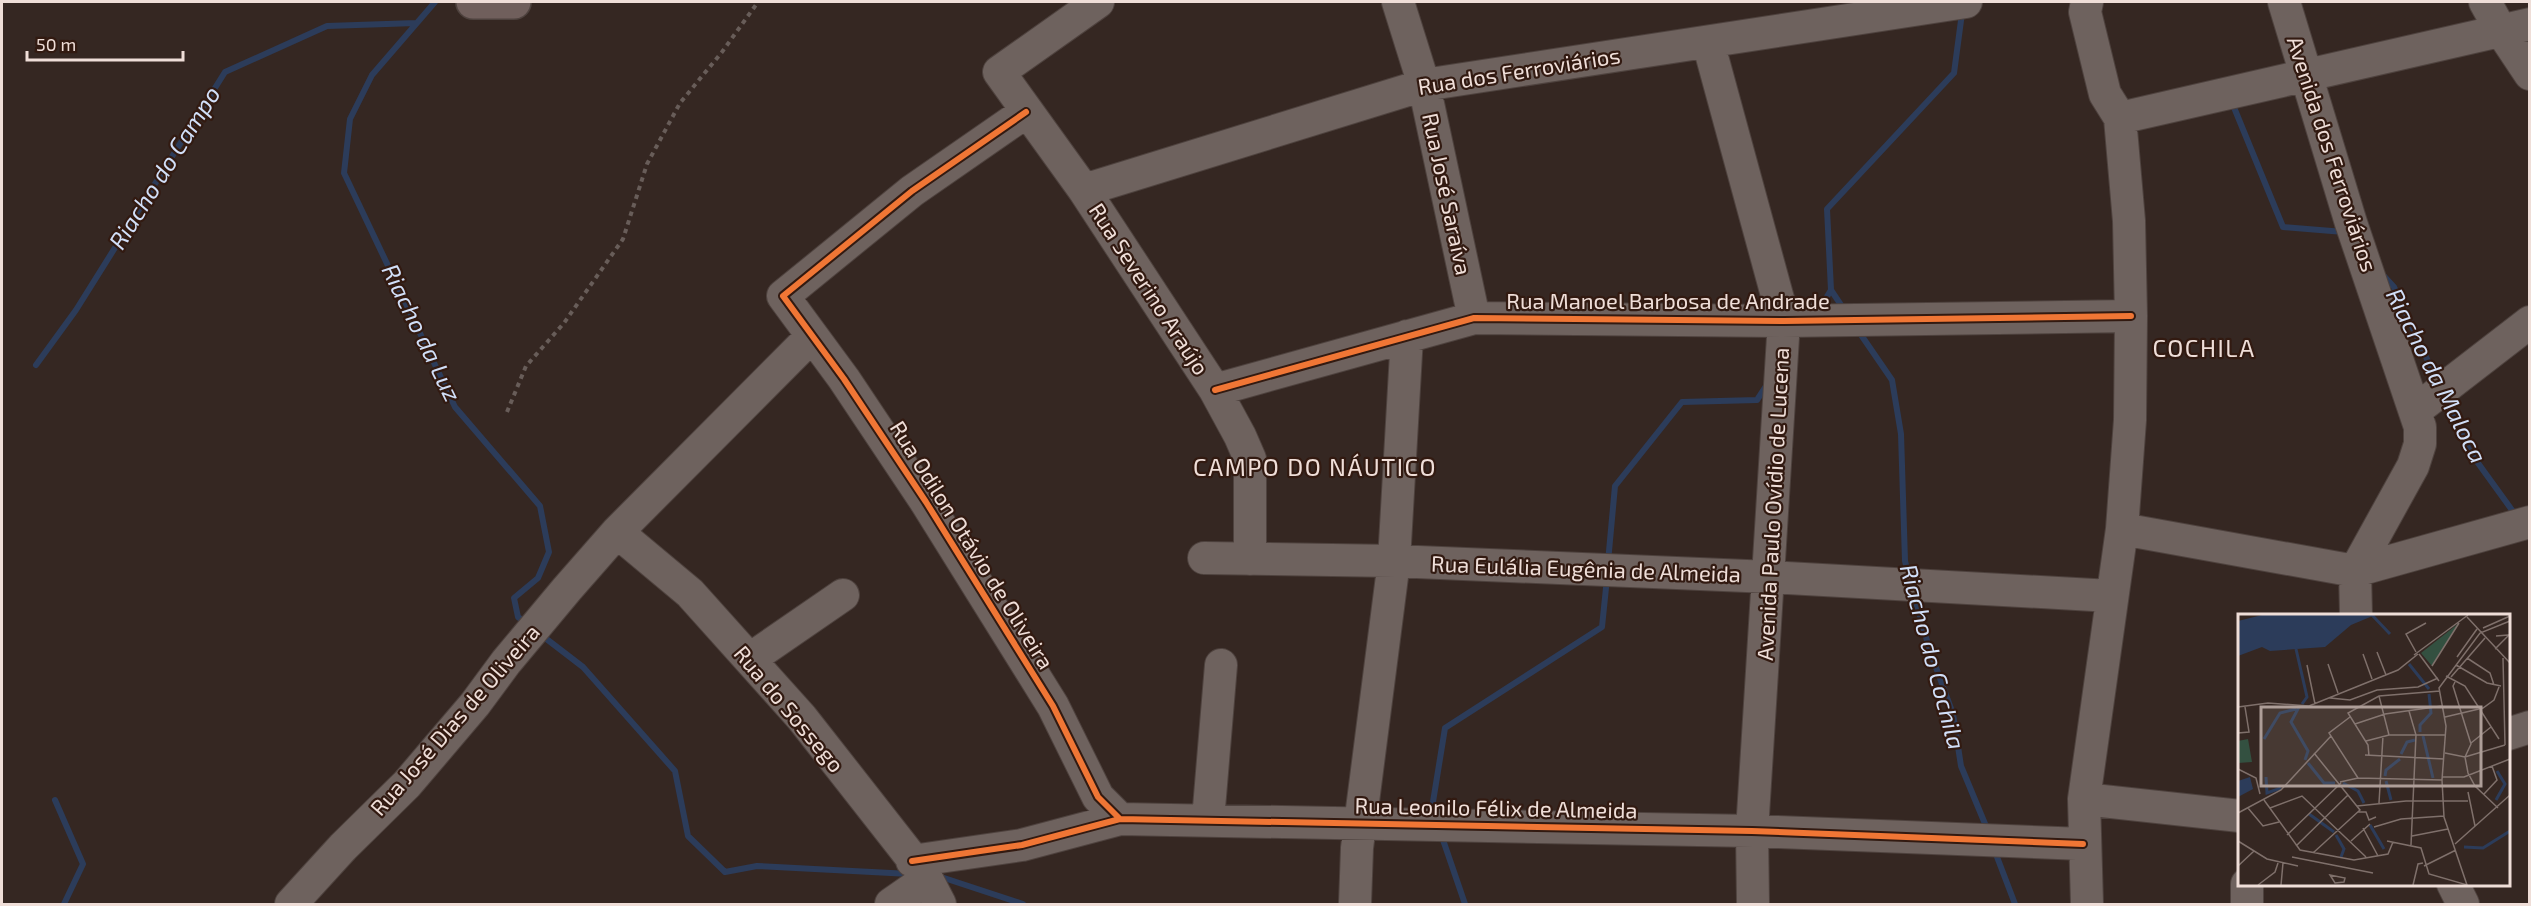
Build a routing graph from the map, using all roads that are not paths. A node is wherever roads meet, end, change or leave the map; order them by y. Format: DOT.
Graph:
graph roads {
  1 [pos="473,2"];
  2 [pos="514,2"];
  3 [pos="1098,2"];
  4 [pos="1398,2"];
  5 [pos="1966,2"];
  6 [pos="2087,2"];
  7 [pos="2103,2"];
  8 [pos="2284,2"];
  9 [pos="2485,2"];
  10 [pos="2515,26"];
  11 [pos="1708,42"];
  12 [pos="2529,74"];
  13 [pos="2306,75"];
  14 [pos="1424,85"];
  15 [pos="1026,112"];
  16 [pos="2120,118"];
  17 [pos="1084,190"];
  18 [pos="2131,316"];
  19 [pos="1474,318"];
  20 [pos="1784,321"];
  21 [pos="2529,322"];
  22 [pos="812,336"];
  23 [pos="1407,336"];
  24 [pos="1215,390"];
  25 [pos="2416,410"];
  26 [pos="2529,522"];
  27 [pos="2122,529"];
  28 [pos="616,532"];
  29 [pos="1204,558"];
  30 [pos="1250,559"];
  31 [pos="1394,561"];
  32 [pos="2355,571"];
  33 [pos="1770,577"];
  34 [pos="843,595"];
  35 [pos="2111,596"];
  36 [pos="2356,614"];
  37 [pos="750,659"];
  38 [pos="1221,665"];
  39 [pos="2529,726"];
  40 [pos="2510,733"];
  41 [pos="2084,799"];
  42 [pos="2238,816"];
  43 [pos="1120,819"];
  44 [pos="1208,820"];
  45 [pos="1362,824"];
  46 [pos="1752,831"];
  47 [pos="2083,844"];
  48 [pos="926,881"];
  49 [pos="2247,885"];
  50 [pos="2454,885"];
  51 [pos="291,904"];
  52 [pos="891,904"];
  53 [pos="1355,904"];
  54 [pos="1753,904"];
  55 [pos="2087,904"];
  56 [pos="2247,904"];
  57 [pos="2463,904"];
  1 -- 2 [label="main road"];
  3 -- 15 [label="street, Rua Severino Araújo"];
  4 -- 14 [label="street, Rua José Saraíva"];
  5 -- 11 [label="street, Rua dos Ferroviários"];
  6 -- 16 [label="street"];
  7 -- 16 [label="street"];
  8 -- 13 [label="street, Avenida dos Ferroviários"];
  9 -- 10 [label="street"];
  10 -- 12 [label="street"];
  10 -- 13 [label="street"];
  11 -- 14 [label="street, Rua dos Ferroviários"];
  11 -- 20 [label="street, Avenida Paulo Ovídio de Lucena"];
  13 -- 16 [label="street"];
  13 -- 25 [label="street, Avenida dos Ferroviários"];
  14 -- 17 [label="street, Rua dos Ferroviários"];
  14 -- 19 [label="street, Rua José Saraíva"];
  15 -- 17 [label="street, Rua Severino Araújo"];
  15 -- 22 [label="street, Rua Odilon Otávio de Oliveira"];
  16 -- 18 [label="street"];
  17 -- 24 [label="street, Rua Severino Araújo"];
  18 -- 20 [label="street, Rua Manoel Barbosa de Andrade"];
  18 -- 27 [label="street"];
  19 -- 20 [label="street, Rua Manoel Barbosa de Andrade"];
  19 -- 23 [label="street, Rua Manoel Barbosa de Andrade"];
  20 -- 33 [label="street, Avenida Paulo Ovídio de Lucena"];
  21 -- 25 [label="street"];
  22 -- 28 [label="street, Rua José Dias de Oliveira"];
  22 -- 43 [label="street, Rua Odilon Otávio de Oliveira"];
  23 -- 24 [label="street, Rua Manoel Barbosa de Andrade"];
  23 -- 31 [label="street"];
  24 -- 30 [label="street, Rua Severino Araújo"];
  25 -- 32 [label="street, Avenida dos Ferroviários"];
  26 -- 32 [label="street"];
  27 -- 32 [label="street"];
  27 -- 35 [label="street"];
  28 -- 37 [label="street, Rua do Sossego"];
  28 -- 51 [label="street, Rua José Dias de Oliveira"];
  29 -- 30 [label="street, Rua Eulália Eugênia de Almeida"];
  30 -- 31 [label="street, Rua Eulália Eugênia de Almeida"];
  31 -- 33 [label="street, Rua Eulália Eugênia de Almeida"];
  31 -- 45 [label="street"];
  32 -- 36 [label="street"];
  33 -- 35 [label="street, Rua Eulália Eugênia de Almeida"];
  33 -- 46 [label="street, Avenida Paulo Ovídio de Lucena"];
  34 -- 37 [label="street"];
  35 -- 41 [label="street"];
  37 -- 48 [label="street, Rua do Sossego"];
  38 -- 44 [label="street"];
  39 -- 40 [label="street"];
  41 -- 42 [label="street"];
  41 -- 47 [label="street"];
  43 -- 44 [label="street, Rua Leonilo Félix de Almeida"];
  43 -- 48 [label="street, Rua Leonilo Félix de Almeida"];
  44 -- 45 [label="street, Rua Leonilo Félix de Almeida"];
  45 -- 46 [label="street, Rua Leonilo Félix de Almeida"];
  45 -- 53 [label="street"];
  46 -- 47 [label="street, Rua Leonilo Félix de Almeida"];
  46 -- 54 [label="street, Avenida Paulo Ovídio de Lucena"];
  47 -- 55 [label="street"];
  48 -- 52 [label="street"];
  49 -- 56 [label="street"];
  50 -- 57 [label="street"];
}
